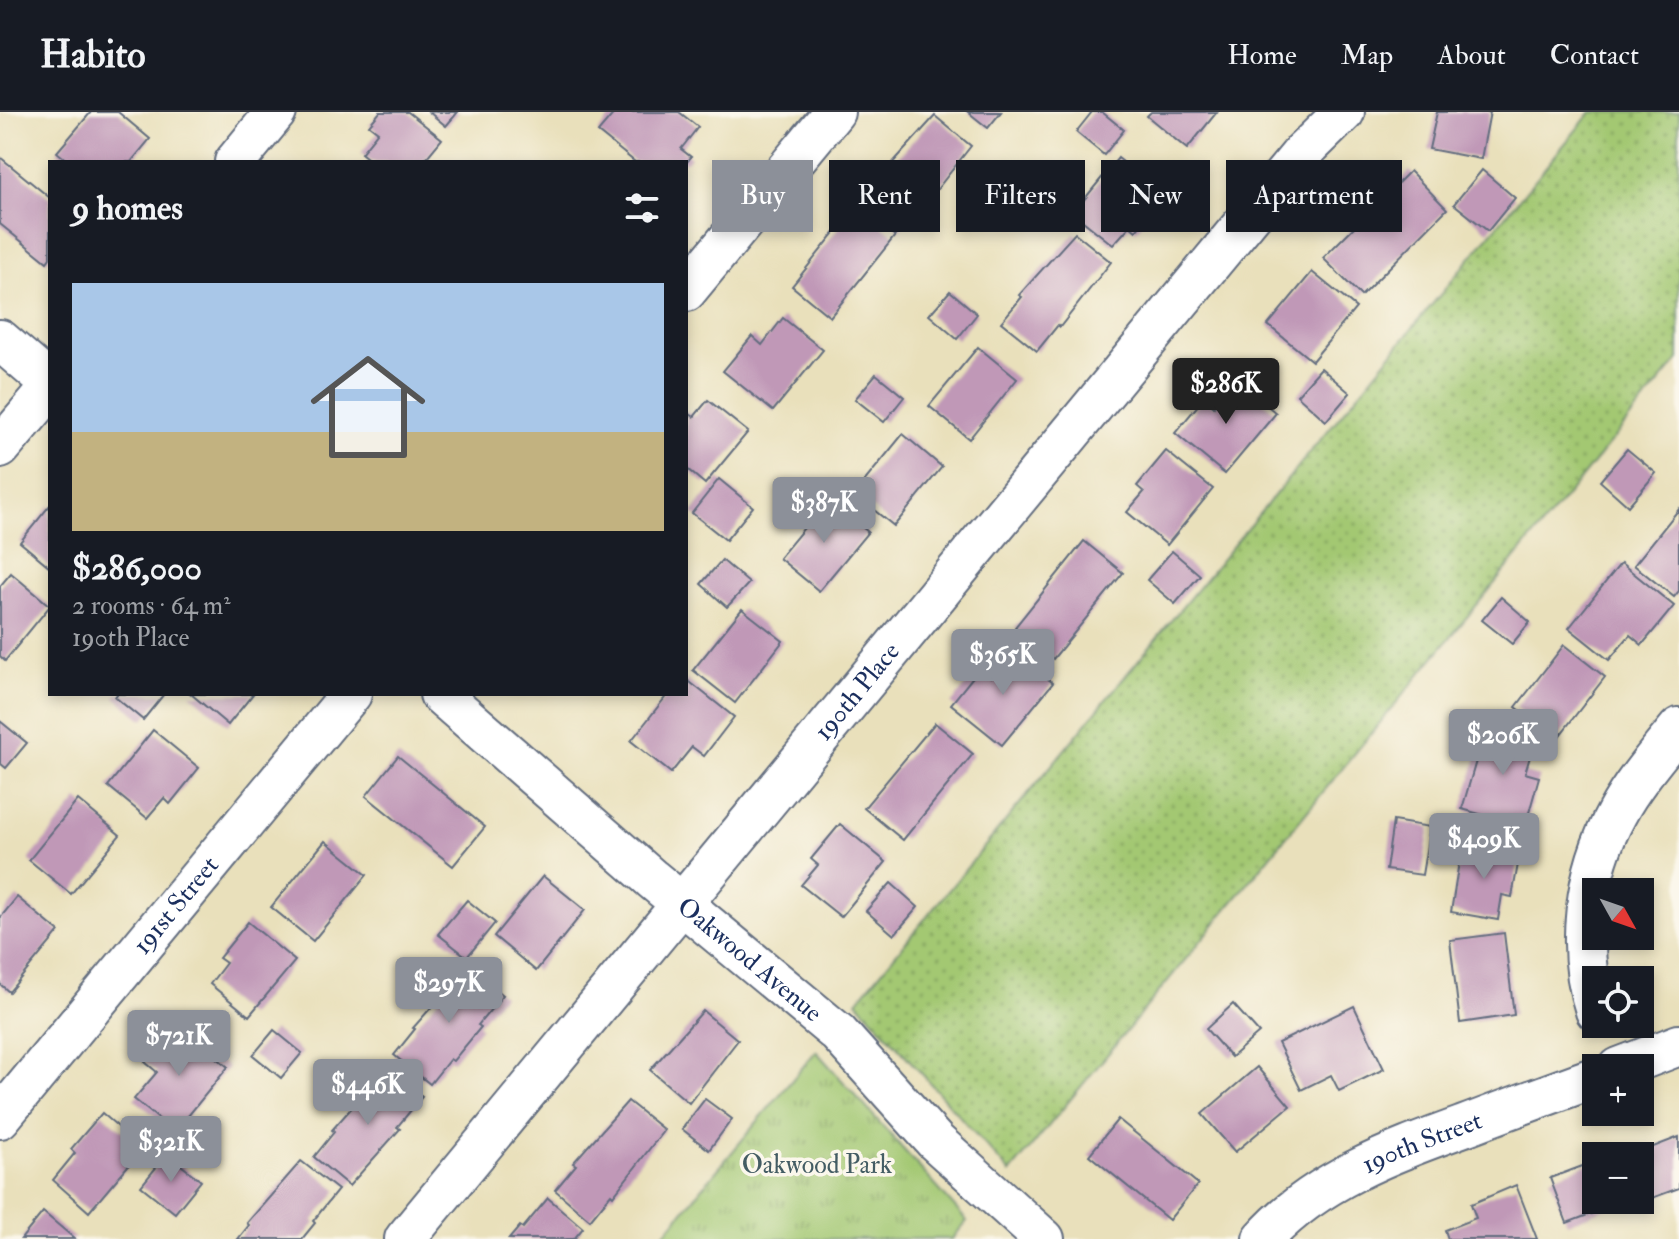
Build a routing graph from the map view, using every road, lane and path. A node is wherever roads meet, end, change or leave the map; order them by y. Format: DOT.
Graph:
graph roads {
  1 [pos="276,112"];
  2 [pos="834,112"];
  3 [pos="1344,112"];
  4 [pos="237,160"];
  5 [pos="688,289"];
  6 [pos="0,340"];
  7 [pos="48,384"];
  8 [pos="48,388"];
  9 [pos="0,448"];
  10 [pos="349,696"];
  11 [pos="442,696"];
  12 [pos="1679,728"];
  13 [pos="681,903"];
  14 [pos="1588,966"];
  15 [pos="1679,1045"];
  16 [pos="1654,1054"];
  17 [pos="1582,1082"];
  18 [pos="0,1118"];
  19 [pos="405,1239"];
  20 [pos="1044,1239"];
  21 [pos="1263,1239"];
  1 -- 4 [label="street"];
  2 -- 5 [label="street"];
  3 -- 13 [label="street, 190th Place"];
  6 -- 7 [label="street"];
  8 -- 9 [label="street"];
  10 -- 18 [label="street, 191st Street"];
  11 -- 13 [label="street, Oakwood Avenue"];
  12 -- 14 [label="street"];
  13 -- 19 [label="street, 190th Place"];
  13 -- 20 [label="street, Oakwood Avenue"];
  15 -- 16 [label="street"];
  17 -- 21 [label="street, 190th Street"];
}
